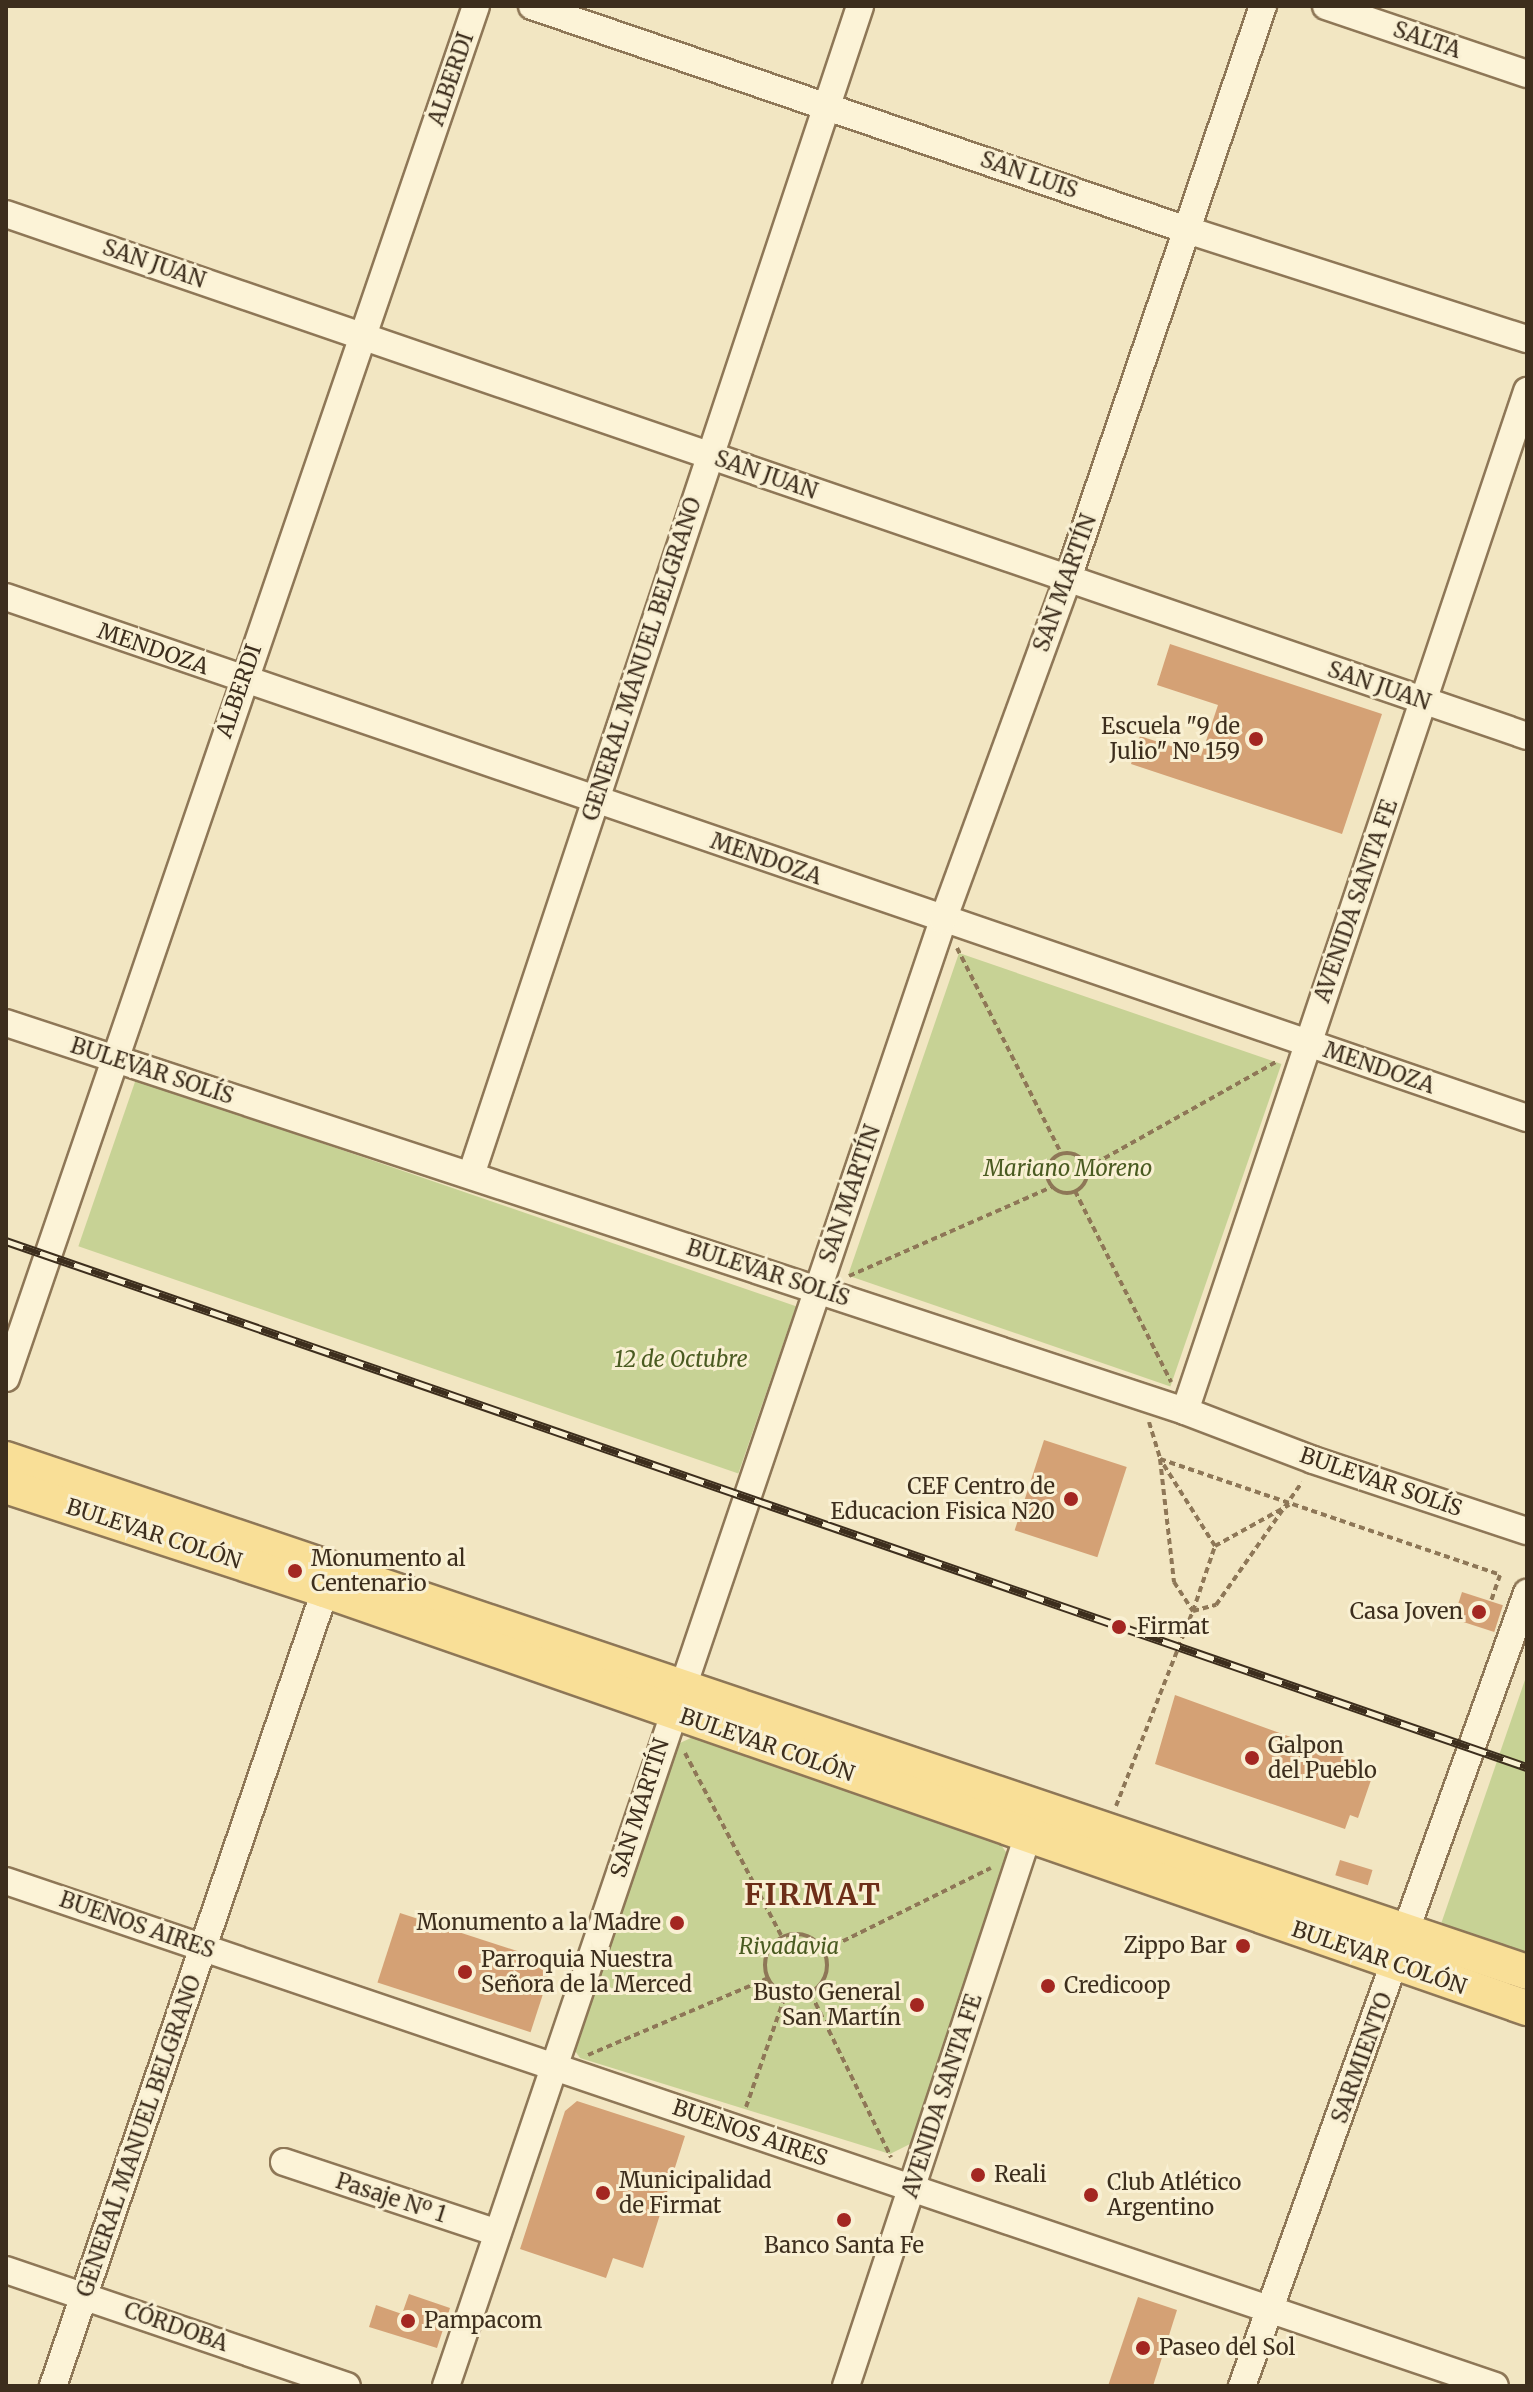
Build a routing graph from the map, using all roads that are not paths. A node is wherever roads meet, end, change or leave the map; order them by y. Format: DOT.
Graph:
graph roads {
  1 [pos="476,6"];
  2 [pos="532,6"];
  3 [pos="860,6"];
  4 [pos="1263,6"];
  5 [pos="1326,6"];
  6 [pos="1527,74"];
  7 [pos="827,106"];
  8 [pos="6,214"];
  9 [pos="1187,230"];
  10 [pos="363,335"];
  11 [pos="1527,339"];
  12 [pos="1527,391"];
  13 [pos="710,455"];
  14 [pos="1067,581"];
  15 [pos="6,597"];
  16 [pos="242,680"];
  17 [pos="1423,701"];
  18 [pos="1527,736"];
  19 [pos="595,801"];
  20 [pos="943,920"];
  21 [pos="6,1023"];
  22 [pos="1308,1044"];
  23 [pos="115,1059"];
  24 [pos="1527,1118"];
  25 [pos="471,1175"];
  26 [pos="818,1289"];
  27 [pos="11,1346"];
  28 [pos="6,1378"];
  29 [pos="1185,1411"];
  30 [pos="6,1459"];
  31 [pos="6,1486"];
  32 [pos="1527,1531"];
  33 [pos="328,1579"];
  34 [pos="1527,1593"];
  35 [pos="677,1699"];
  36 [pos="1032,1821"];
  37 [pos="6,1881"];
  38 [pos="1409,1932"];
  39 [pos="204,1947"];
  40 [pos="1397,1965"];
  41 [pos="1527,1972"];
  42 [pos="1527,2008"];
  43 [pos="554,2066"];
  44 [pos="284,2162"];
  45 [pos="912,2188"];
  46 [pos="498,2233"];
  47 [pos="6,2270"];
  48 [pos="84,2296"];
  49 [pos="1268,2309"];
  50 [pos="53,2386"];
  51 [pos="347,2386"];
  52 [pos="446,2386"];
  53 [pos="846,2386"];
  54 [pos="1242,2386"];
  55 [pos="1495,2386"];
  1 -- 10 [label="street, ALBERDI"];
  2 -- 7 [label="street, SAN LUIS"];
  3 -- 7 [label="street, GENERAL MANUEL BELGRANO"];
  4 -- 9 [label="street, SAN MARTÍN"];
  5 -- 6 [label="street, SALTA"];
  7 -- 9 [label="street, SAN LUIS"];
  7 -- 13 [label="street, GENERAL MANUEL BELGRANO"];
  8 -- 10 [label="street, SAN JUAN"];
  9 -- 11 [label="street, SAN LUIS"];
  9 -- 14 [label="street, SAN MARTÍN"];
  10 -- 13 [label="street, SAN JUAN"];
  10 -- 16 [label="street, ALBERDI"];
  12 -- 17 [label="street, AVENIDA SANTA FE"];
  13 -- 14 [label="street, SAN JUAN"];
  13 -- 19 [label="street, GENERAL MANUEL BELGRANO"];
  14 -- 17 [label="street, SAN JUAN"];
  14 -- 20 [label="street, SAN MARTÍN"];
  15 -- 16 [label="street, MENDOZA"];
  16 -- 19 [label="street, MENDOZA"];
  16 -- 23 [label="street, ALBERDI"];
  17 -- 18 [label="street, SAN JUAN"];
  17 -- 22 [label="street, AVENIDA SANTA FE"];
  19 -- 20 [label="street, MENDOZA"];
  19 -- 25 [label="street, GENERAL MANUEL BELGRANO"];
  20 -- 22 [label="street, MENDOZA"];
  20 -- 26 [label="street, SAN MARTÍN"];
  21 -- 23 [label="street, BULEVAR SOLÍS"];
  22 -- 24 [label="street, MENDOZA"];
  22 -- 29 [label="street, AVENIDA SANTA FE"];
  23 -- 25 [label="street, BULEVAR SOLÍS"];
  23 -- 27 [label="street, ALBERDI"];
  25 -- 26 [label="street, BULEVAR SOLÍS"];
  26 -- 29 [label="street, BULEVAR SOLÍS"];
  26 -- 35 [label="street, SAN MARTÍN"];
  27 -- 28 [label="street, ALBERDI"];
  29 -- 32 [label="street, BULEVAR SOLÍS"];
  30 -- 33 [label="main road, BULEVAR COLÓN"];
  31 -- 33 [label="main road, BULEVAR COLÓN"];
  33 -- 35 [label="main road, BULEVAR COLÓN"];
  33 -- 39 [label="street, GENERAL MANUEL BELGRANO"];
  34 -- 38 [label="street, SARMIENTO"];
  35 -- 36 [label="main road, BULEVAR COLÓN"];
  35 -- 43 [label="street, SAN MARTÍN"];
  36 -- 38 [label="main road, BULEVAR COLÓN"];
  36 -- 40 [label="main road, BULEVAR COLÓN"];
  36 -- 45 [label="street, AVENIDA SANTA FE"];
  37 -- 39 [label="street, BUENOS AIRES"];
  38 -- 40 [label="street, SARMIENTO"];
  38 -- 41 [label="main road, BULEVAR COLÓN"];
  39 -- 43 [label="street, BUENOS AIRES"];
  39 -- 48 [label="street, GENERAL MANUEL BELGRANO"];
  40 -- 42 [label="main road, BULEVAR COLÓN"];
  40 -- 49 [label="street, SARMIENTO"];
  43 -- 45 [label="street, BUENOS AIRES"];
  43 -- 46 [label="street, SAN MARTÍN"];
  44 -- 46 [label="street, Pasaje Nº 1"];
  45 -- 49 [label="street, BUENOS AIRES"];
  45 -- 53 [label="street, AVENIDA SANTA FE"];
  46 -- 52 [label="street, SAN MARTÍN"];
  47 -- 48 [label="street, CÓRDOBA"];
  48 -- 50 [label="street, GENERAL MANUEL BELGRANO"];
  48 -- 51 [label="street, CÓRDOBA"];
  49 -- 54 [label="street, SARMIENTO"];
  49 -- 55 [label="street, BUENOS AIRES"];
}
